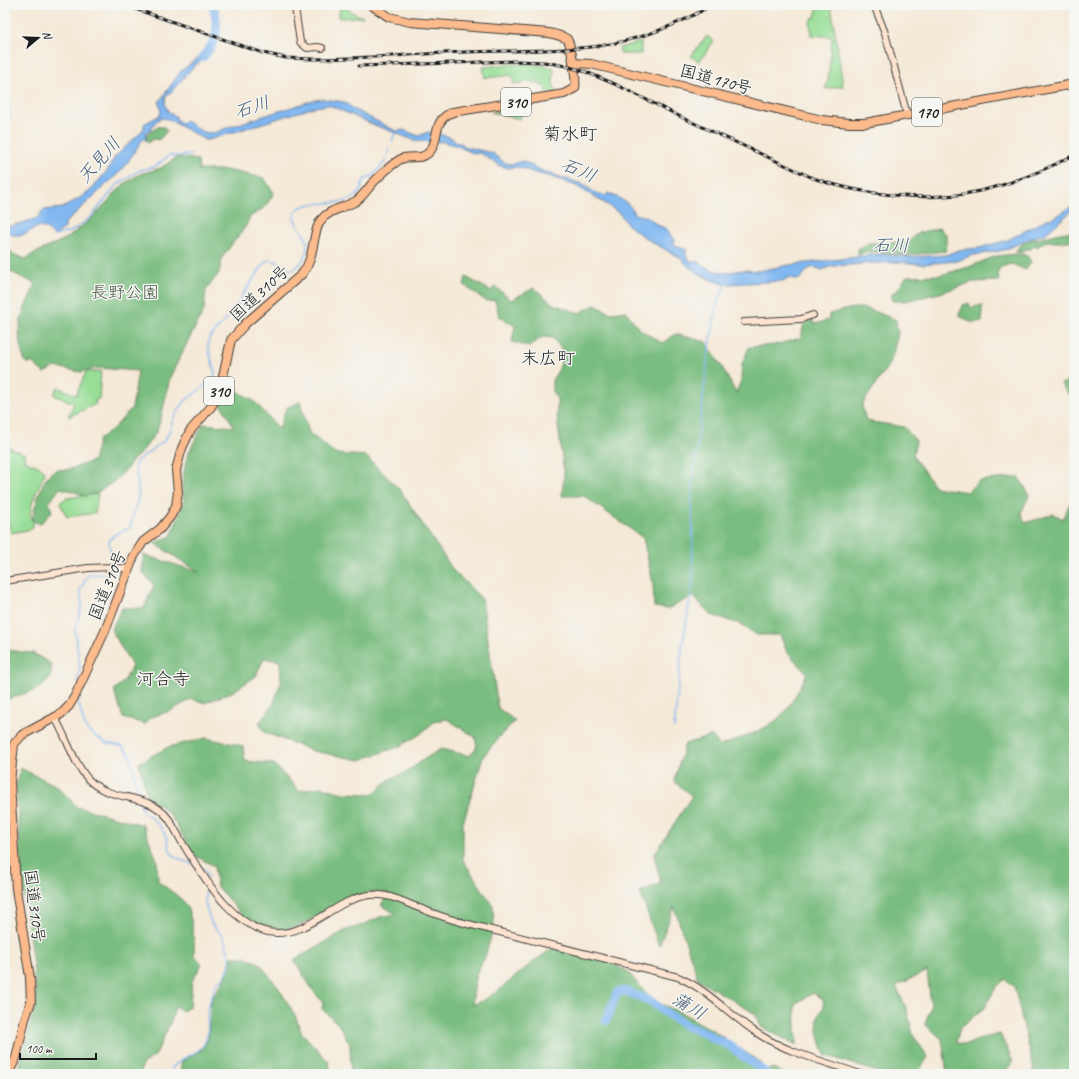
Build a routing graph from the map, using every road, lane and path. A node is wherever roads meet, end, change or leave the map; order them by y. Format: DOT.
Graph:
graph roads {
  1 [pos="297,5"];
  2 [pos="372,5"];
  3 [pos="874,5"];
  4 [pos="322,48"];
  5 [pos="573,63"];
  6 [pos="1074,84"];
  7 [pos="907,115"];
  8 [pos="814,315"];
  9 [pos="744,322"];
  10 [pos="124,568"];
  11 [pos="5,581"];
  12 [pos="55,718"];
  13 [pos="8,1074"];
  14 [pos="860,1074"];
  1 -- 4 [label="street"];
  2 -- 5 [label="highway"];
  3 -- 7 [label="street"];
  5 -- 7 [label="highway, 国道170号 / 170"];
  5 -- 10 [label="highway, 国道310号 / 310"];
  6 -- 7 [label="highway, 国道170号 / 170"];
  8 -- 9 [label="street"];
  10 -- 11 [label="street"];
  10 -- 12 [label="highway, 国道310号 / 310"];
  12 -- 13 [label="highway, 国道310号 / 310"];
  12 -- 14 [label="street"];
}
